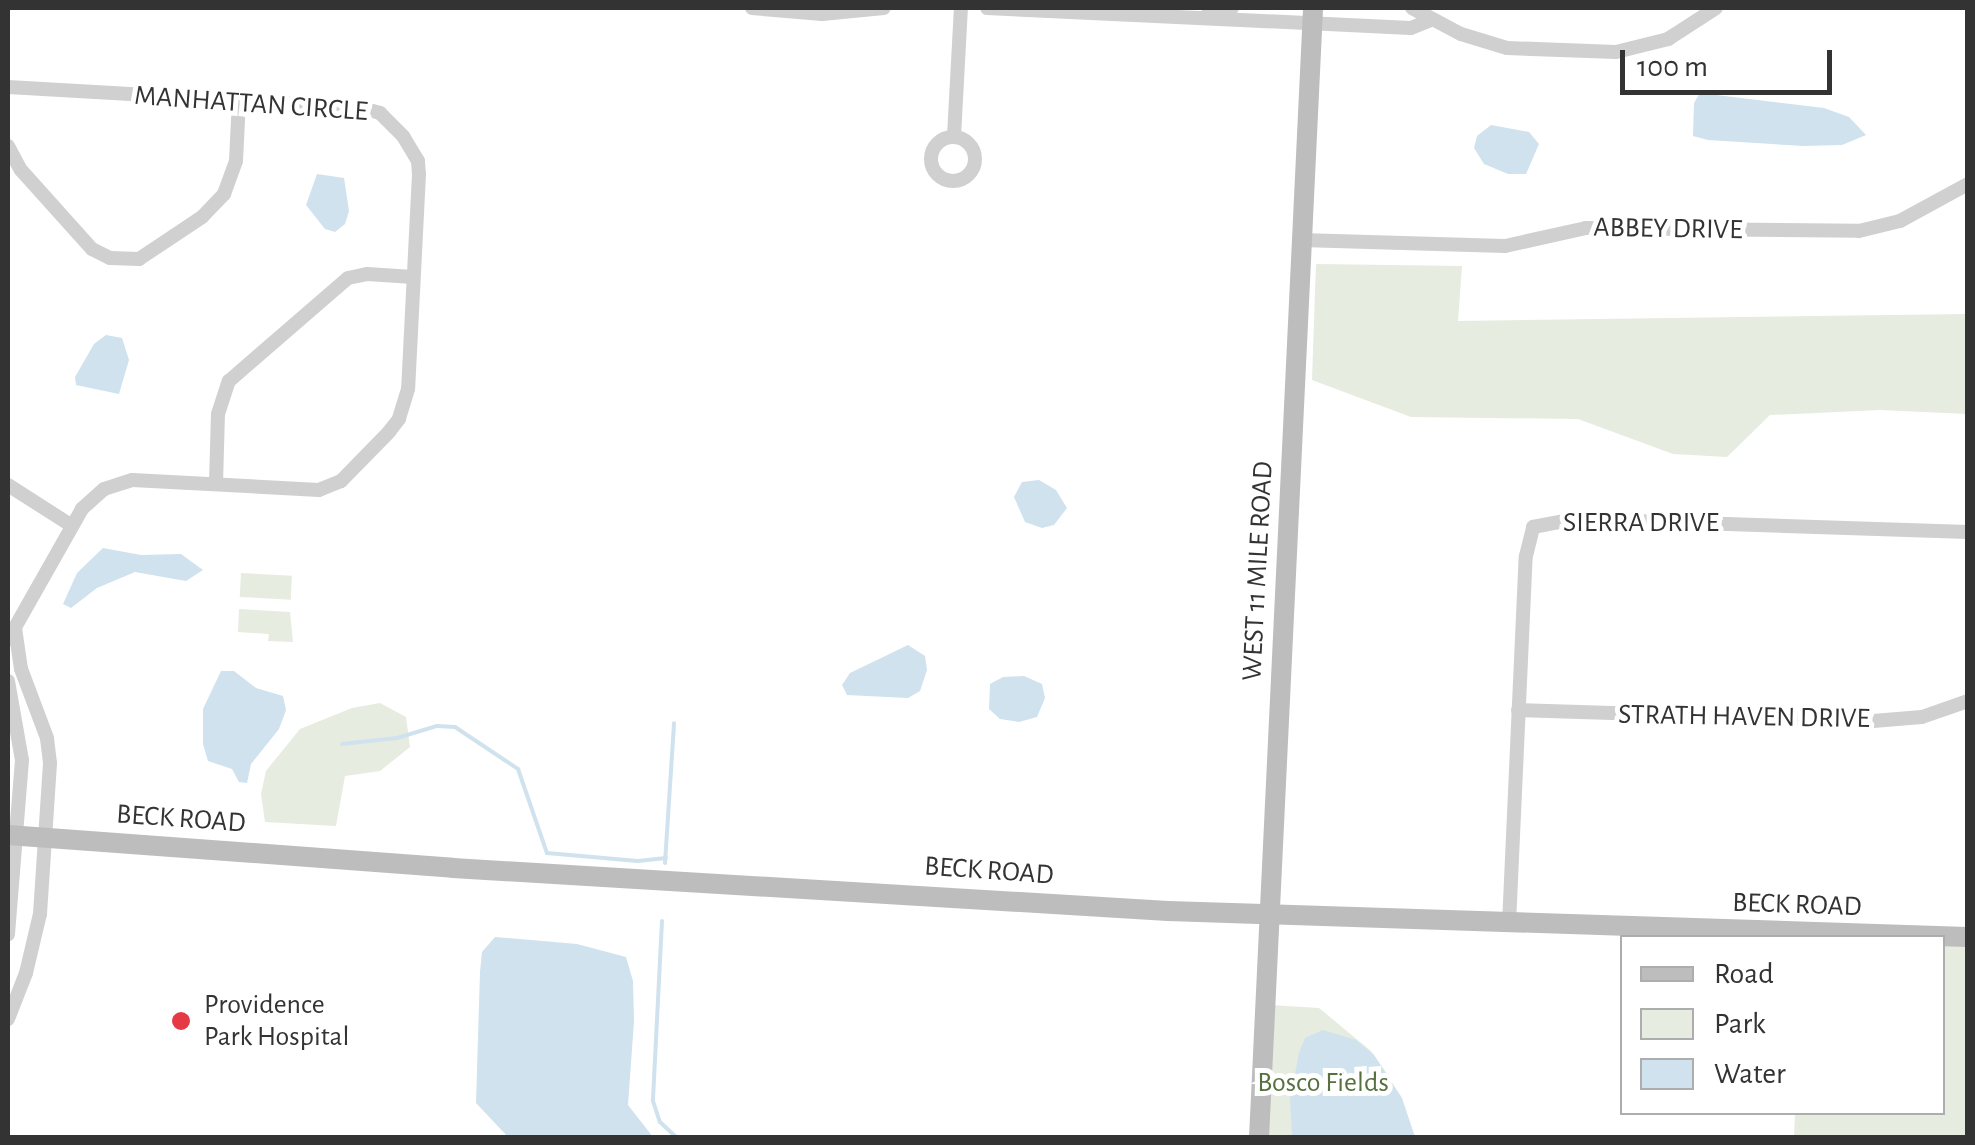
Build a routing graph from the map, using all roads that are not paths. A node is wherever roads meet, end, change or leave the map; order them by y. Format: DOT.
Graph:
graph roads {
  1 [pos="752,8"];
  2 [pos="884,8"];
  3 [pos="961,8"];
  4 [pos="988,8"];
  5 [pos="1232,8"];
  6 [pos="1412,8"];
  7 [pos="1716,8"];
  8 [pos="1313,15"];
  9 [pos="1196,18"];
  10 [pos="1431,20"];
  11 [pos="8,88"];
  12 [pos="239,100"];
  13 [pos="954,136"];
  14 [pos="8,146"];
  15 [pos="1968,184"];
  16 [pos="1300,240"];
  17 [pos="413,277"];
  18 [pos="216,484"];
  19 [pos="8,485"];
  20 [pos="72,526"];
  21 [pos="1968,532"];
  22 [pos="14,622"];
  23 [pos="8,640"];
  24 [pos="8,681"];
  25 [pos="35,700"];
  26 [pos="1968,702"];
  27 [pos="13,703"];
  28 [pos="1518,710"];
  29 [pos="48,747"];
  30 [pos="21,748"];
  31 [pos="12,835"];
  32 [pos="44,837"];
  33 [pos="1270,916"];
  34 [pos="1509,924"];
  35 [pos="8,934"];
  36 [pos="1870,935"];
  37 [pos="8,1019"];
  38 [pos="1260,1138"];
  1 -- 2 [label="street"];
  3 -- 13 [label="street"];
  4 -- 9 [label="street"];
  5 -- 9 [label="street"];
  6 -- 10 [label="street"];
  7 -- 10 [label="street"];
  8 -- 9 [label="street"];
  8 -- 10 [label="street"];
  8 -- 16 [label="main road, WEST 11 MILE ROAD"];
  11 -- 12 [label="street, MANHATTAN CIRCLE"];
  12 -- 14 [label="street"];
  12 -- 17 [label="street, MANHATTAN CIRCLE"];
  15 -- 16 [label="street, ABBEY DRIVE"];
  16 -- 33 [label="main road, WEST 11 MILE ROAD"];
  17 -- 18 [label="street"];
  17 -- 18 [label="street, MANHATTAN CIRCLE"];
  18 -- 20 [label="street, MANHATTAN CIRCLE"];
  19 -- 20 [label="street"];
  20 -- 22 [label="street, MANHATTAN CIRCLE"];
  21 -- 28 [label="street, SIERRA DRIVE"];
  22 -- 23 [label="street, MANHATTAN CIRCLE"];
  22 -- 25 [label="street"];
  24 -- 27 [label="street"];
  25 -- 27 [label="street"];
  25 -- 29 [label="street"];
  26 -- 28 [label="street, STRATH HAVEN DRIVE"];
  27 -- 30 [label="street"];
  28 -- 34 [label="street, SIERRA DRIVE"];
  29 -- 30 [label="street"];
  29 -- 32 [label="street"];
  30 -- 31 [label="street"];
  31 -- 32 [label="main road, BECK ROAD"];
  31 -- 35 [label="street"];
  32 -- 33 [label="main road, BECK ROAD"];
  32 -- 37 [label="street"];
  33 -- 34 [label="main road, BECK ROAD"];
  33 -- 38 [label="main road, WEST 11 MILE ROAD"];
  34 -- 36 [label="main road, BECK ROAD"];
}
